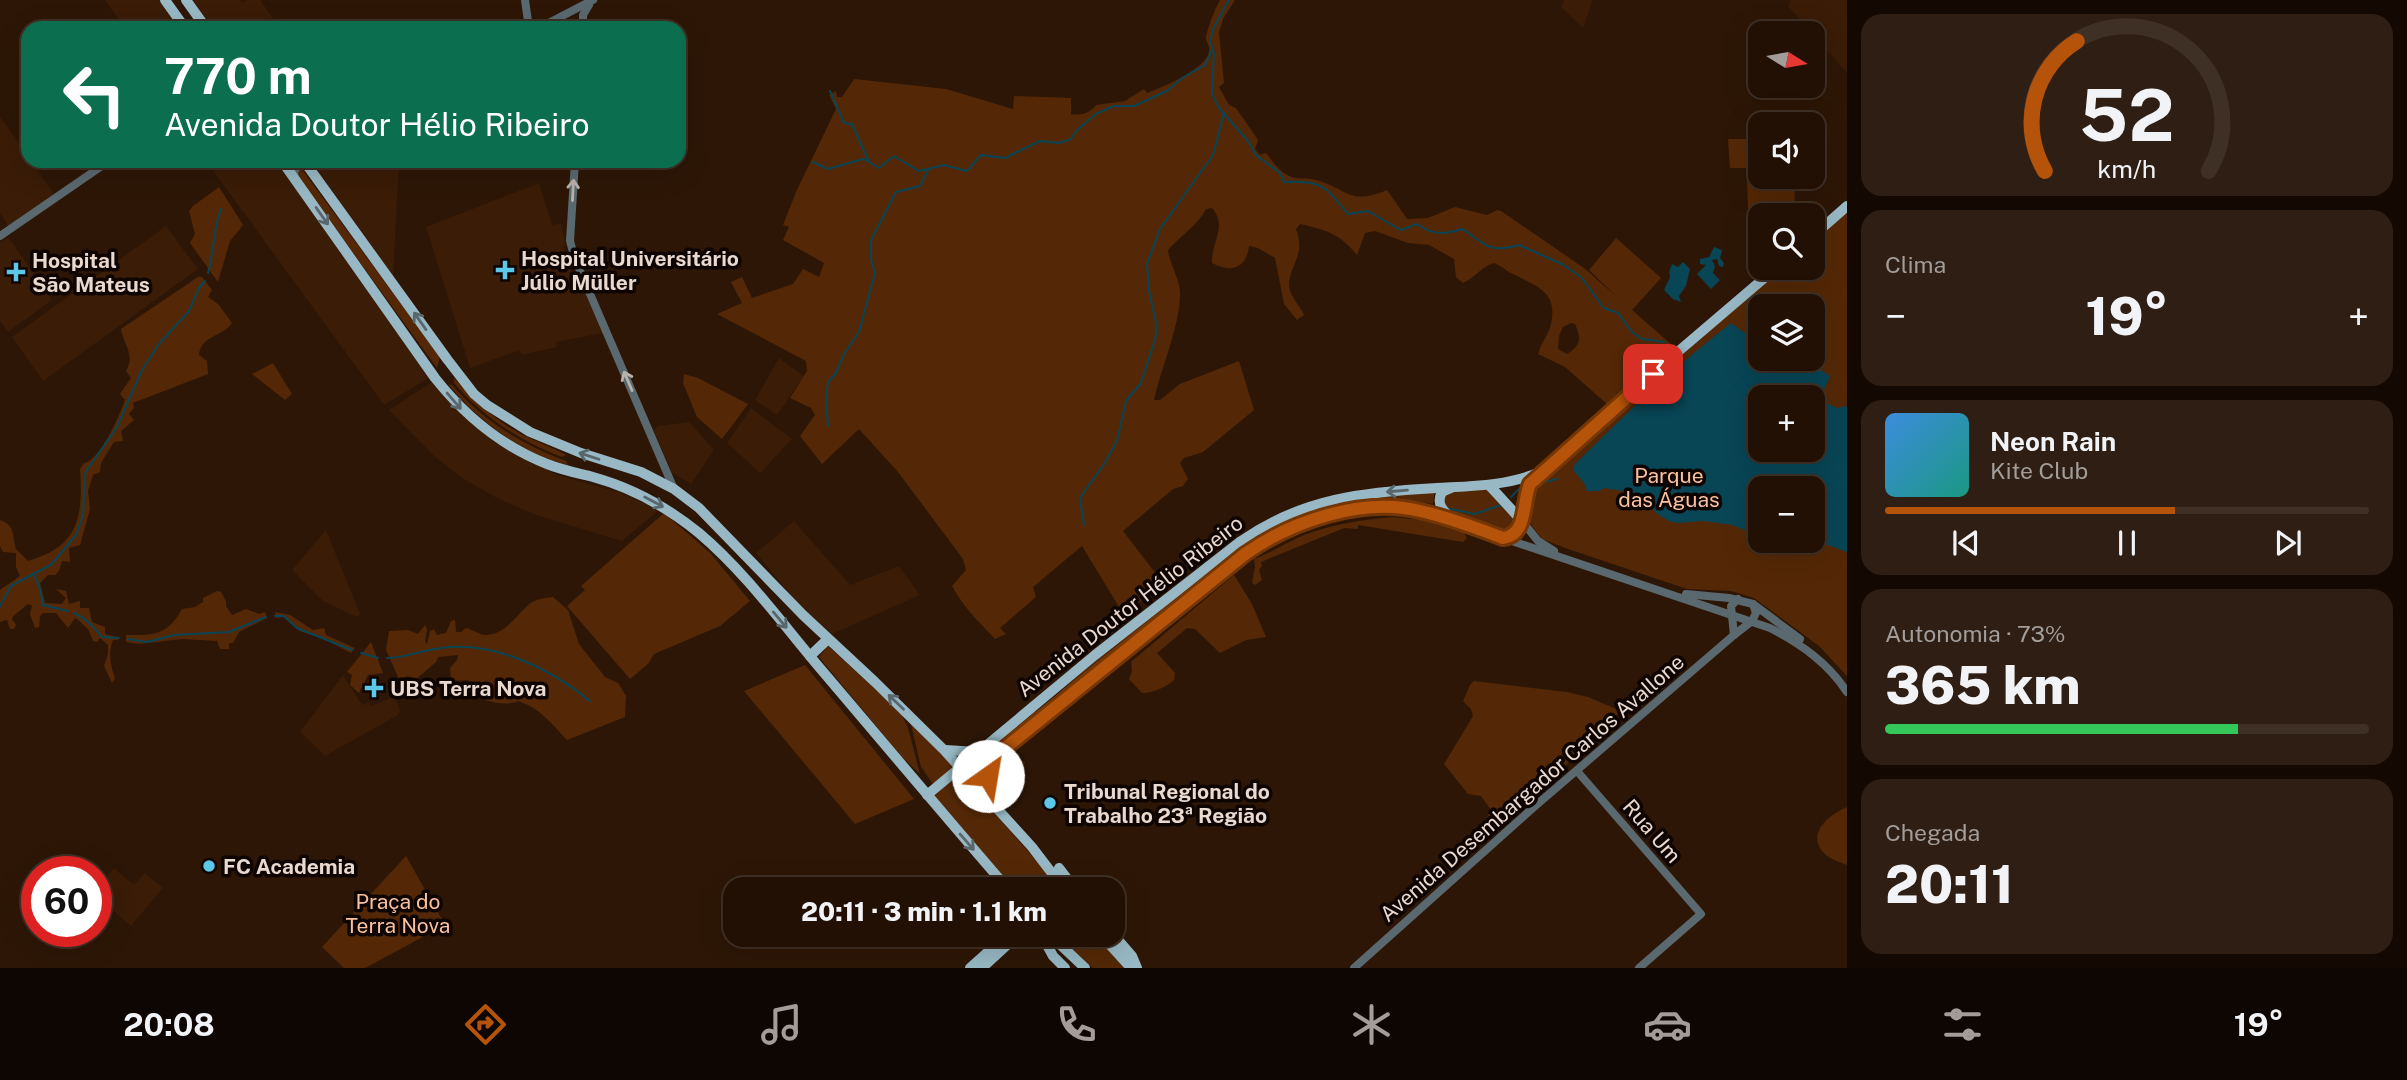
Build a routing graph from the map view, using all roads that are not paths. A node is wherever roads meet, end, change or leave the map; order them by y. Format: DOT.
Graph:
graph roads {
  1 [pos="165,0"];
  2 [pos="186,0"];
  3 [pos="526,0"];
  4 [pos="592,1"];
  5 [pos="180,21"];
  6 [pos="201,21"];
  7 [pos="528,21"];
  8 [pos="553,21"];
  9 [pos="583,21"];
  10 [pos="98,168"];
  11 [pos="287,168"];
  12 [pos="297,168"];
  13 [pos="307,168"];
  14 [pos="575,168"];
  15 [pos="295,179"];
  16 [pos="1847,206"];
  17 [pos="1825,225"];
  18 [pos="0,236"];
  19 [pos="1762,280"];
  20 [pos="1545,470"];
  21 [pos="1489,485"];
  22 [pos="1454,487"];
  23 [pos="674,489"];
  24 [pos="1522,521"];
  25 [pos="1458,522"];
  26 [pos="1503,538"];
  27 [pos="747,556"];
  28 [pos="744,578"];
  29 [pos="1738,599"];
  30 [pos="1753,604"];
  31 [pos="1732,615"];
  32 [pos="1749,624"];
  33 [pos="1734,635"];
  34 [pos="828,639"];
  35 [pos="810,656"];
  36 [pos="1847,685"];
  37 [pos="1847,692"];
  38 [pos="1032,707"];
  39 [pos="1042,717"];
  40 [pos="944,750"];
  41 [pos="979,752"];
  42 [pos="960,767"];
  43 [pos="1577,771"];
  44 [pos="927,795"];
  45 [pos="990,800"];
  46 [pos="1041,858"];
  47 [pos="1059,867"];
  48 [pos="997,877"];
  49 [pos="1055,877"];
  50 [pos="1061,877"];
  51 [pos="1065,877"];
  52 [pos="994,947"];
  53 [pos="1005,947"];
  54 [pos="1048,947"];
  55 [pos="1057,947"];
  56 [pos="1113,947"];
  57 [pos="1119,947"];
  58 [pos="971,968"];
  59 [pos="982,968"];
  60 [pos="1065,968"];
  61 [pos="1085,968"];
  62 [pos="1131,968"];
  63 [pos="1137,968"];
  64 [pos="1354,968"];
  65 [pos="1639,968"];
  1 -- 5 [label="main road"];
  2 -- 6 [label="main road"];
  3 -- 7 [label="street"];
  4 -- 8 [label="street"];
  4 -- 9 [label="street"];
  10 -- 18 [label="street"];
  11 -- 15 [label="main road"];
  12 -- 15 [label="street"];
  23 -- 13 [label="main road, one-way"];
  23 -- 14 [label="street, one-way"];
  15 -- 28 [label="main road, one-way"];
  16 -- 17 [label="main road"];
  19 -- 20 [label="main road, Avenida Doutor Hélio Ribeiro"];
  20 -- 21 [label="main road, Avenida Doutor Hélio Ribeiro"];
  20 -- 24 [label="main road, Avenida Doutor Hélio Ribeiro"];
  21 -- 22 [label="main road, Avenida Doutor Hélio Ribeiro"];
  21 -- 24 [label="main road"];
  22 -- 25 [label="main road"];
  22 -- 38 [label="main road, Avenida Doutor Hélio Ribeiro, one-way"];
  23 -- 27 [label="main road"];
  24 -- 26 [label="main road"];
  24 -- 29 [label="street"];
  25 -- 26 [label="main road, Avenida Doutor Hélio Ribeiro"];
  25 -- 39 [label="main road, Avenida Doutor Hélio Ribeiro"];
  26 -- 31 [label="street"];
  27 -- 28 [label="main road"];
  27 -- 34 [label="main road"];
  28 -- 35 [label="main road, one-way"];
  29 -- 30 [label="street"];
  29 -- 31 [label="street"];
  30 -- 32 [label="street"];
  30 -- 36 [label="street"];
  31 -- 32 [label="street"];
  31 -- 33 [label="street"];
  32 -- 33 [label="street, Avenida Desembargador Carlos Avallone"];
  32 -- 37 [label="street"];
  33 -- 43 [label="street, Avenida Desembargador Carlos Avallone"];
  34 -- 35 [label="main road"];
  40 -- 34 [label="main road, one-way"];
  35 -- 44 [label="main road"];
  38 -- 39 [label="main road"];
  38 -- 41 [label="main road, Avenida Doutor Hélio Ribeiro"];
  39 -- 45 [label="main road, Avenida Doutor Hélio Ribeiro"];
  40 -- 41 [label="main road"];
  40 -- 42 [label="main road"];
  41 -- 42 [label="main road, Avenida Doutor Hélio Ribeiro"];
  42 -- 44 [label="main road, Avenida Doutor Hélio Ribeiro"];
  42 -- 45 [label="main road"];
  43 -- 64 [label="street, Avenida Desembargador Carlos Avallone"];
  43 -- 65 [label="street, Rua Um"];
  44 -- 48 [label="main road, one-way"];
  45 -- 46 [label="main road"];
  46 -- 49 [label="main road"];
  46 -- 50 [label="main road"];
  47 -- 51 [label="main road"];
  52 -- 58 [label="main road"];
  53 -- 59 [label="main road"];
  54 -- 60 [label="main road"];
  55 -- 61 [label="main road"];
  56 -- 62 [label="main road"];
  57 -- 63 [label="main road"];
}
